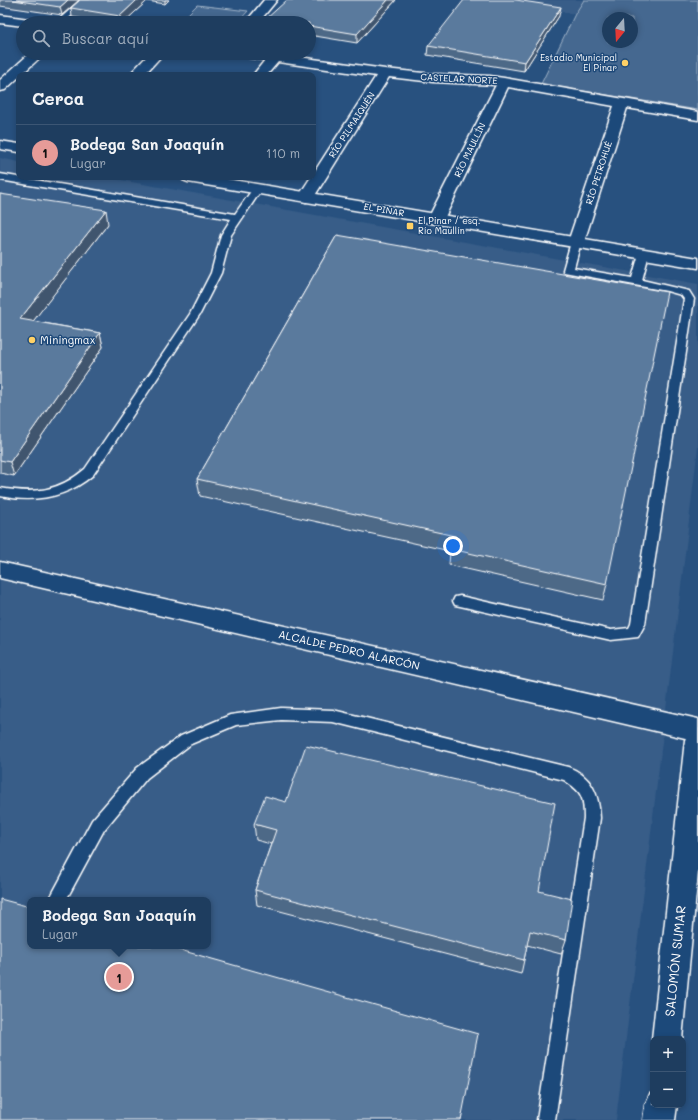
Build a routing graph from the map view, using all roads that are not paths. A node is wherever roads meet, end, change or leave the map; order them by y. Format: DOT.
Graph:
graph roads {
  1 [pos="85,0"];
  2 [pos="271,0"];
  3 [pos="67,16"];
  4 [pos="257,16"];
  5 [pos="0,19"];
  6 [pos="16,21"];
  7 [pos="30,60"];
  8 [pos="150,60"];
  9 [pos="272,60"];
  10 [pos="289,60"];
  11 [pos="17,72"];
  12 [pos="139,72"];
  13 [pos="262,72"];
  14 [pos="16,73"];
  15 [pos="385,73"];
  16 [pos="504,82"];
  17 [pos="0,87"];
  18 [pos="622,103"];
  19 [pos="698,116"];
  20 [pos="0,145"];
  21 [pos="16,148"];
  22 [pos="0,177"];
  23 [pos="16,180"];
  24 [pos="18,180"];
  25 [pos="207,180"];
  26 [pos="257,188"];
  27 [pos="306,197"];
  28 [pos="237,217"];
  29 [pos="436,219"];
  30 [pos="576,242"];
  31 [pos="644,254"];
  32 [pos="698,263"];
  33 [pos="636,282"];
  34 [pos="0,492"];
  35 [pos="0,570"];
  36 [pos="460,601"];
  37 [pos="698,730"];
  38 [pos="698,740"];
  39 [pos="692,866"];
  40 [pos="59,897"];
  41 [pos="668,1036"];
  42 [pos="661,1108"];
  43 [pos="546,1120"];
  44 [pos="659,1120"];
  1 -- 3 [label="lane"];
  2 -- 4 [label="street"];
  5 -- 6 [label="street"];
  7 -- 11 [label="street"];
  8 -- 12 [label="street"];
  9 -- 13 [label="street"];
  10 -- 15 [label="street, CASTELAR NORTE"];
  14 -- 17 [label="street"];
  15 -- 16 [label="street, CASTELAR NORTE"];
  15 -- 27 [label="street, RÍO PILMAIQUÉN"];
  16 -- 18 [label="street, CASTELAR NORTE"];
  16 -- 29 [label="street, RÍO MAULLÍN"];
  18 -- 19 [label="street, CASTELAR NORTE"];
  18 -- 30 [label="street, RÍO PETROHUÉ"];
  20 -- 21 [label="street"];
  22 -- 23 [label="lane"];
  24 -- 28 [label="lane"];
  25 -- 26 [label="street, EL PINAR"];
  26 -- 27 [label="street, EL PINAR"];
  26 -- 28 [label="lane"];
  27 -- 29 [label="street, EL PINAR"];
  28 -- 34 [label="lane"];
  29 -- 30 [label="street, EL PINAR"];
  30 -- 31 [label="street, EL PINAR"];
  30 -- 33 [label="lane"];
  31 -- 32 [label="street, EL PINAR"];
  31 -- 33 [label="lane"];
  33 -- 36 [label="lane"];
  35 -- 37 [label="street, ALCALDE PEDRO ALARCÓN"];
  38 -- 39 [label="street, SALOMÓN SUMAR"];
  39 -- 41 [label="street, SALOMÓN SUMAR"];
  40 -- 43 [label="lane"];
  42 -- 44 [label="street"];
}
